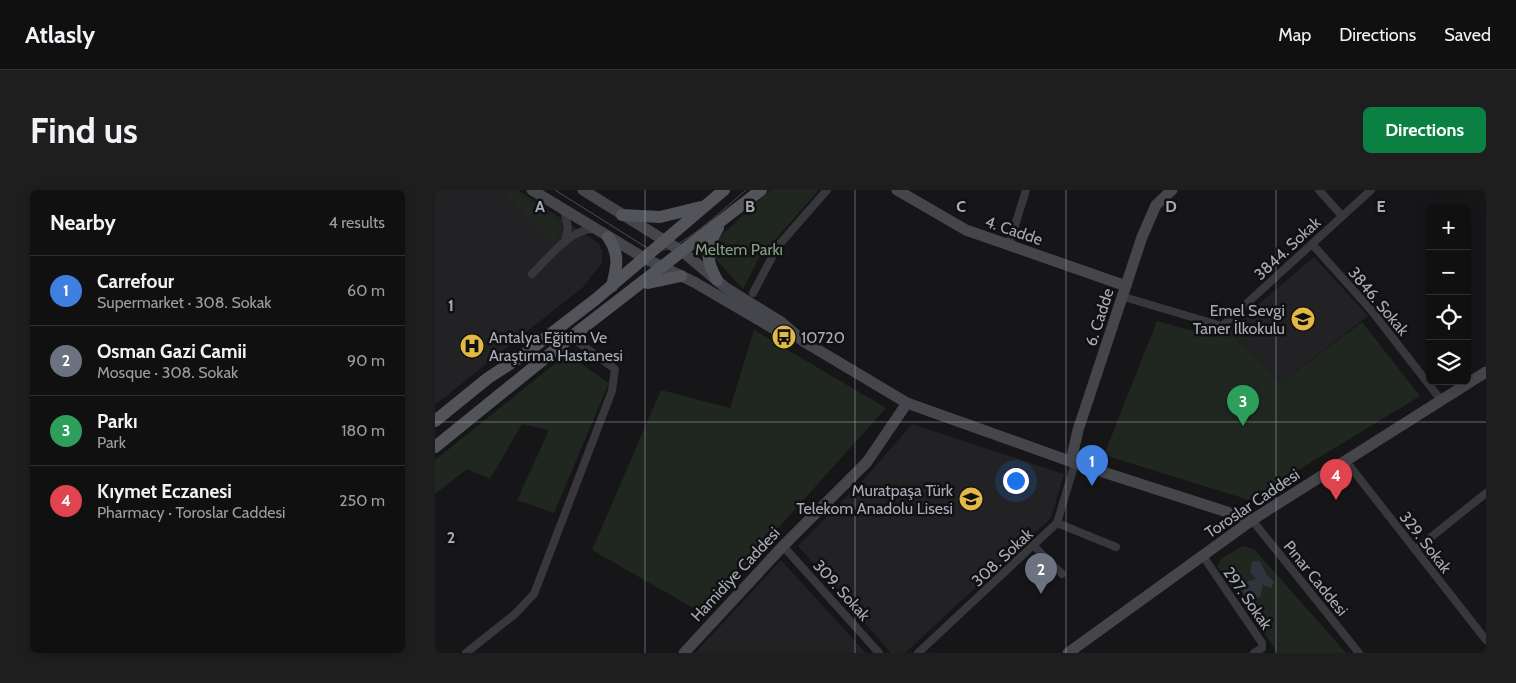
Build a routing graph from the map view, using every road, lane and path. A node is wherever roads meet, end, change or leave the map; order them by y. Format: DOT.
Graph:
graph roads {
  1 [pos="532,190"];
  2 [pos="583,190"];
  3 [pos="724,190"];
  4 [pos="761,190"];
  5 [pos="827,190"];
  6 [pos="897,190"];
  7 [pos="1026,190"];
  8 [pos="1172,190"];
  9 [pos="1319,190"];
  10 [pos="1371,190"];
  11 [pos="704,207"];
  12 [pos="564,210"];
  13 [pos="622,215"];
  14 [pos="1342,216"];
  15 [pos="720,224"];
  16 [pos="594,229"];
  17 [pos="608,237"];
  18 [pos="664,241"];
  19 [pos="565,242"];
  20 [pos="1312,244"];
  21 [pos="1009,245"];
  22 [pos="683,252"];
  23 [pos="644,258"];
  24 [pos="663,267"];
  25 [pos="532,274"];
  26 [pos="681,276"];
  27 [pos="717,280"];
  28 [pos="612,286"];
  29 [pos="1125,291"];
  30 [pos="630,292"];
  31 [pos="753,293"];
  32 [pos="571,337"];
  33 [pos="803,340"];
  34 [pos="1486,372"];
  35 [pos="1441,400"];
  36 [pos="907,403"];
  37 [pos="435,422"];
  38 [pos="435,447"];
  39 [pos="1345,460"];
  40 [pos="1073,462"];
  41 [pos="1486,493"];
  42 [pos="1252,520"];
  43 [pos="1057,523"];
  44 [pos="783,546"];
  45 [pos="1034,546"];
  46 [pos="1117,547"];
  47 [pos="1415,550"];
  48 [pos="1203,556"];
  49 [pos="1061,574"];
  50 [pos="1484,634"];
  51 [pos="466,653"];
  52 [pos="684,653"];
  53 [pos="879,653"];
  54 [pos="918,653"];
  55 [pos="1068,653"];
  56 [pos="1254,653"];
  57 [pos="1359,653"];
  1 -- 12 [label="main road"];
  2 -- 13 [label="main road"];
  3 -- 11 [label="main road"];
  4 -- 15 [label="main road"];
  5 -- 31 [label="street"];
  6 -- 21 [label="main road, 4. Cadde"];
  7 -- 21 [label="street"];
  8 -- 29 [label="main road, 6. Cadde"];
  9 -- 14 [label="street"];
  10 -- 14 [label="street, 3844. Sokak"];
  11 -- 13 [label="main road"];
  11 -- 18 [label="main road"];
  12 -- 16 [label="main road"];
  12 -- 19 [label="street"];
  13 -- 18 [label="main road"];
  14 -- 20 [label="street, 3844. Sokak"];
  15 -- 22 [label="main road"];
  15 -- 27 [label="main road"];
  16 -- 17 [label="main road"];
  16 -- 19 [label="street"];
  17 -- 23 [label="main road"];
  17 -- 28 [label="main road"];
  18 -- 22 [label="main road"];
  18 -- 23 [label="main road"];
  19 -- 25 [label="street"];
  20 -- 29 [label="street, 3844. Sokak"];
  20 -- 35 [label="street, 3846. Sokak"];
  21 -- 29 [label="main road, 4. Cadde"];
  22 -- 24 [label="main road"];
  22 -- 27 [label="main road"];
  23 -- 24 [label="main road"];
  23 -- 28 [label="main road"];
  24 -- 26 [label="main road"];
  24 -- 30 [label="main road"];
  26 -- 30 [label="main road"];
  26 -- 33 [label="main road"];
  27 -- 33 [label="main road"];
  28 -- 37 [label="main road"];
  29 -- 40 [label="main road, 6. Cadde"];
  30 -- 32 [label="main road"];
  32 -- 38 [label="main road"];
  32 -- 51 [label="street"];
  33 -- 36 [label="main road"];
  34 -- 35 [label="main road, Toroslar Caddesi"];
  35 -- 39 [label="main road, Toroslar Caddesi"];
  36 -- 40 [label="main road"];
  36 -- 44 [label="main road, Hamidiye Caddesi"];
  39 -- 42 [label="main road, Toroslar Caddesi"];
  39 -- 47 [label="street, 329. Sokak"];
  40 -- 42 [label="main road"];
  40 -- 43 [label="street, 308. Sokak"];
  41 -- 47 [label="street"];
  42 -- 48 [label="main road, Toroslar Caddesi"];
  42 -- 57 [label="street, Pınar Caddesi"];
  43 -- 45 [label="street, 308. Sokak"];
  43 -- 46 [label="street"];
  44 -- 52 [label="main road, Hamidiye Caddesi"];
  44 -- 53 [label="street, 309. Sokak"];
  45 -- 49 [label="street"];
  45 -- 54 [label="street, 308. Sokak"];
  47 -- 50 [label="street, 329. Sokak"];
  48 -- 55 [label="main road, Toroslar Caddesi"];
  48 -- 56 [label="street, 297. Sokak"];
}
